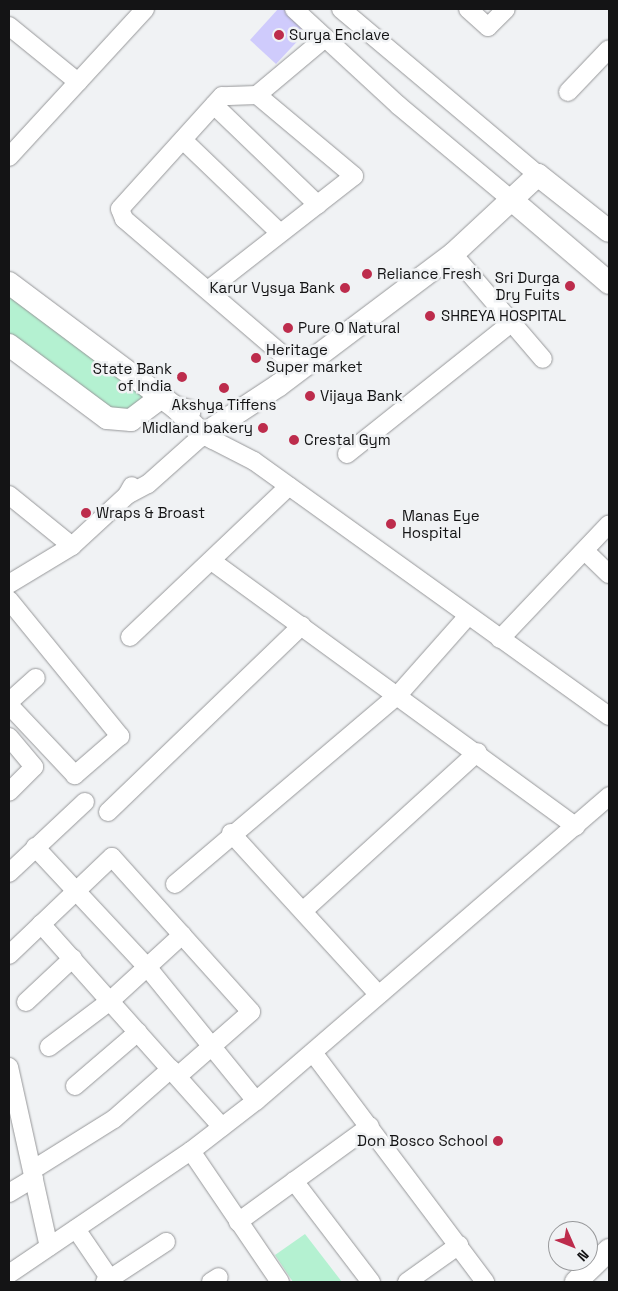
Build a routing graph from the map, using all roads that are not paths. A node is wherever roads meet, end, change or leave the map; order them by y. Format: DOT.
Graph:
graph roads {
  1 [pos="146,9"];
  2 [pos="294,9"];
  3 [pos="341,9"];
  4 [pos="468,9"];
  5 [pos="506,9"];
  6 [pos="9,26"];
  7 [pos="325,38"];
  8 [pos="609,49"];
  9 [pos="78,82"];
  10 [pos="568,92"];
  11 [pos="257,95"];
  12 [pos="214,105"];
  13 [pos="182,140"];
  14 [pos="9,158"];
  15 [pos="538,175"];
  16 [pos="513,202"];
  17 [pos="318,205"];
  18 [pos="607,225"];
  19 [pos="279,232"];
  20 [pos="453,254"];
  21 [pos="9,283"];
  22 [pos="609,283"];
  23 [pos="208,290"];
  24 [pos="511,323"];
  25 [pos="9,345"];
  26 [pos="543,359"];
  27 [pos="299,370"];
  28 [pos="168,402"];
  29 [pos="206,427"];
  30 [pos="347,454"];
  31 [pos="289,486"];
  32 [pos="9,495"];
  33 [pos="609,524"];
  34 [pos="72,546"];
  35 [pos="585,551"];
  36 [pos="213,562"];
  37 [pos="609,574"];
  38 [pos="9,584"];
  39 [pos="9,600"];
  40 [pos="467,617"];
  41 [pos="302,625"];
  42 [pos="130,637"];
  43 [pos="500,639"];
  44 [pos="36,678"];
  45 [pos="398,695"];
  46 [pos="9,703"];
  47 [pos="609,716"];
  48 [pos="9,737"];
  49 [pos="478,752"];
  50 [pos="9,792"];
  51 [pos="609,796"];
  52 [pos="85,802"];
  53 [pos="108,812"];
  54 [pos="576,827"];
  55 [pos="231,833"];
  56 [pos="35,848"];
  57 [pos="9,872"];
  58 [pos="175,884"];
  59 [pos="75,891"];
  60 [pos="303,911"];
  61 [pos="41,924"];
  62 [pos="182,935"];
  63 [pos="9,955"];
  64 [pos="73,958"];
  65 [pos="148,968"];
  66 [pos="379,995"];
  67 [pos="110,1001"];
  68 [pos="26,1002"];
  69 [pos="138,1032"];
  70 [pos="211,1044"];
  71 [pos="49,1047"];
  72 [pos="314,1054"];
  73 [pos="9,1067"];
  74 [pos="174,1072"];
  75 [pos="75,1086"];
  76 [pos="256,1101"];
  77 [pos="13,1107"];
  78 [pos="370,1126"];
  79 [pos="222,1128"];
  80 [pos="191,1151"];
  81 [pos="34,1173"];
  82 [pos="294,1182"];
  83 [pos="9,1193"];
  84 [pos="238,1222"];
  85 [pos="76,1228"];
  86 [pos="166,1242"];
  87 [pos="459,1245"];
  88 [pos="49,1247"];
  89 [pos="609,1250"];
  90 [pos="9,1274"];
  91 [pos="109,1281"];
  92 [pos="280,1282"];
  93 [pos="371,1282"];
  94 [pos="407,1282"];
  95 [pos="485,1282"];
  96 [pos="576,1282"];
  1 -- 9 [label="street"];
  2 -- 7 [label="street"];
  3 -- 15 [label="street"];
  4 -- 5 [label="street"];
  6 -- 9 [label="street"];
  7 -- 11 [label="street"];
  7 -- 16 [label="street"];
  8 -- 10 [label="street"];
  9 -- 14 [label="street"];
  11 -- 12 [label="street"];
  11 -- 17 [label="street"];
  12 -- 13 [label="street"];
  12 -- 17 [label="street"];
  13 -- 19 [label="street"];
  13 -- 23 [label="street"];
  15 -- 16 [label="main road"];
  15 -- 18 [label="main road"];
  16 -- 20 [label="main road"];
  16 -- 22 [label="main road"];
  17 -- 19 [label="street"];
  19 -- 23 [label="street"];
  20 -- 24 [label="street"];
  20 -- 27 [label="main road"];
  21 -- 28 [label="main road"];
  23 -- 27 [label="street"];
  24 -- 26 [label="street"];
  24 -- 30 [label="street"];
  25 -- 28 [label="main road"];
  27 -- 29 [label="main road"];
  28 -- 29 [label="main road"];
  29 -- 31 [label="street"];
  29 -- 34 [label="street"];
  31 -- 36 [label="street"];
  31 -- 40 [label="street"];
  32 -- 34 [label="street"];
  33 -- 35 [label="street"];
  34 -- 38 [label="street"];
  35 -- 37 [label="street"];
  35 -- 43 [label="street"];
  36 -- 41 [label="street"];
  36 -- 42 [label="street"];
  39 -- 46 [label="street"];
  40 -- 43 [label="street"];
  40 -- 45 [label="street"];
  41 -- 45 [label="street"];
  41 -- 53 [label="street"];
  43 -- 47 [label="street"];
  44 -- 46 [label="street"];
  45 -- 49 [label="street"];
  45 -- 55 [label="street"];
  48 -- 50 [label="street"];
  49 -- 54 [label="street"];
  49 -- 60 [label="street"];
  51 -- 54 [label="street"];
  52 -- 56 [label="street"];
  54 -- 66 [label="street"];
  55 -- 58 [label="street"];
  55 -- 60 [label="street"];
  56 -- 57 [label="street"];
  56 -- 59 [label="street"];
  59 -- 61 [label="street"];
  59 -- 62 [label="street"];
  59 -- 65 [label="street"];
  60 -- 66 [label="street"];
  61 -- 63 [label="street"];
  61 -- 64 [label="street"];
  62 -- 65 [label="street"];
  62 -- 70 [label="street"];
  64 -- 67 [label="street"];
  64 -- 68 [label="street"];
  65 -- 67 [label="street"];
  65 -- 70 [label="street"];
  66 -- 72 [label="street"];
  67 -- 69 [label="street"];
  67 -- 71 [label="street"];
  69 -- 74 [label="street"];
  69 -- 75 [label="street"];
  70 -- 74 [label="street"];
  70 -- 76 [label="street"];
  72 -- 76 [label="street"];
  72 -- 78 [label="street"];
  73 -- 77 [label="street"];
  74 -- 79 [label="street"];
  74 -- 81 [label="street"];
  76 -- 79 [label="street"];
  77 -- 81 [label="street"];
  78 -- 82 [label="street"];
  78 -- 87 [label="street"];
  79 -- 80 [label="street"];
  80 -- 84 [label="street"];
  80 -- 85 [label="street"];
  81 -- 83 [label="street"];
  81 -- 88 [label="street"];
  82 -- 84 [label="street"];
  82 -- 93 [label="street"];
  84 -- 92 [label="street"];
  85 -- 88 [label="street"];
  85 -- 91 [label="street"];
  86 -- 91 [label="street"];
  87 -- 94 [label="street"];
  87 -- 95 [label="street"];
  88 -- 90 [label="street"];
  89 -- 96 [label="main road"];
}
